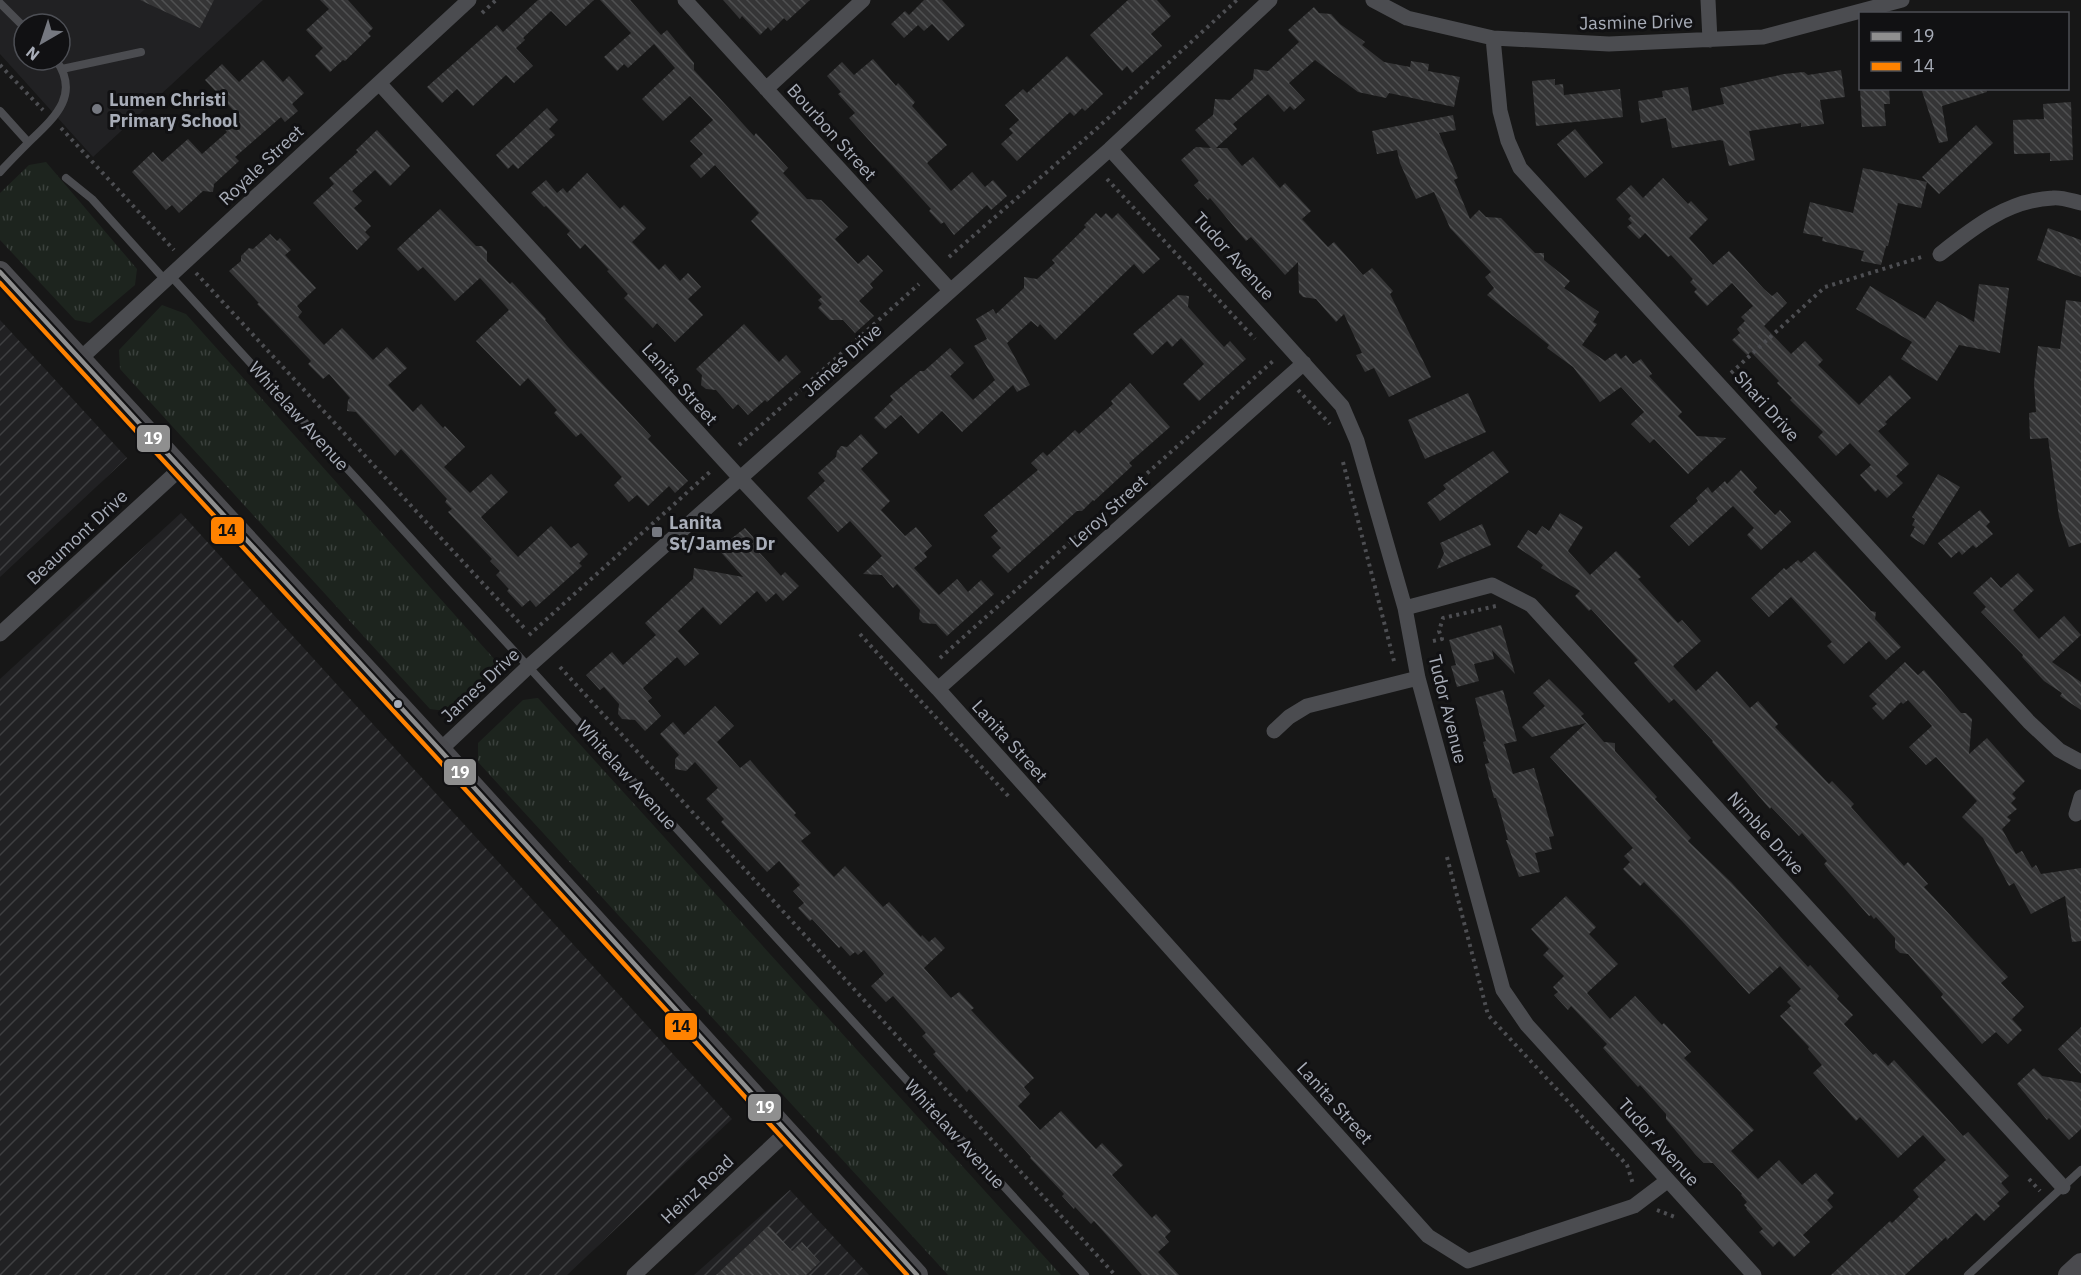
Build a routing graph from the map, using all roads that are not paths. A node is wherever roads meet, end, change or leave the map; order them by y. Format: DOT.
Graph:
graph roads {
  1 [pos="469,0"];
  2 [pos="685,0"];
  3 [pos="863,0"];
  4 [pos="1270,0"];
  5 [pos="1373,0"];
  6 [pos="1708,0"];
  7 [pos="1902,0"];
  8 [pos="0,3"];
  9 [pos="12,15"];
  10 [pos="1493,38"];
  11 [pos="1710,40"];
  12 [pos="141,51"];
  13 [pos="72,67"];
  14 [pos="62,72"];
  15 [pos="379,83"];
  16 [pos="766,89"];
  17 [pos="0,111"];
  18 [pos="28,142"];
  19 [pos="1110,149"];
  20 [pos="0,172"];
  21 [pos="66,178"];
  22 [pos="2081,203"];
  23 [pos="1940,254"];
  24 [pos="0,272"];
  25 [pos="167,277"];
  26 [pos="950,290"];
  27 [pos="80,359"];
  28 [pos="1304,363"];
  29 [pos="180,469"];
  30 [pos="740,478"];
  31 [pos="1405,608"];
  32 [pos="0,634"];
  33 [pos="528,667"];
  34 [pos="1418,678"];
  35 [pos="938,689"];
  36 [pos="1274,731"];
  37 [pos="440,750"];
  38 [pos="2081,762"];
  39 [pos="2081,797"];
  40 [pos="2076,814"];
  41 [pos="787,1132"];
  42 [pos="2081,1170"];
  43 [pos="1667,1181"];
  44 [pos="2063,1187"];
  45 [pos="2081,1264"];
  46 [pos="1469,1268"];
  47 [pos="634,1275"];
  48 [pos="917,1275"];
  49 [pos="1085,1275"];
  50 [pos="1754,1275"];
  51 [pos="1968,1275"];
  52 [pos="2069,1275"];
  1 -- 15 [label="street, Royale Street"];
  2 -- 16 [label="street, Bourbon Street"];
  3 -- 16 [label="street"];
  4 -- 19 [label="street, James Drive"];
  5 -- 10 [label="street, Jasmine Drive"];
  6 -- 11 [label="street"];
  7 -- 11 [label="street, Jasmine Drive"];
  8 -- 9 [label="lane"];
  10 -- 11 [label="street, Jasmine Drive"];
  10 -- 38 [label="street, Shari Drive"];
  12 -- 13 [label="lane"];
  14 -- 18 [label="lane"];
  15 -- 25 [label="street, Royale Street"];
  15 -- 30 [label="street, Lanita Street"];
  16 -- 26 [label="street, Bourbon Street"];
  17 -- 18 [label="lane"];
  18 -- 20 [label="lane"];
  19 -- 26 [label="street, James Drive"];
  19 -- 28 [label="street, Tudor Avenue"];
  21 -- 25 [label="lane, Whitelaw Avenue"];
  22 -- 23 [label="street"];
  24 -- 27 [label="street"];
  25 -- 27 [label="street, Royale Street"];
  25 -- 33 [label="lane, Whitelaw Avenue"];
  26 -- 30 [label="street, James Drive"];
  27 -- 29 [label="street"];
  28 -- 31 [label="street, Tudor Avenue"];
  28 -- 35 [label="street, Leroy Street"];
  29 -- 32 [label="street, Beaumont Drive"];
  29 -- 37 [label="street"];
  30 -- 33 [label="street, James Drive"];
  30 -- 35 [label="street, Lanita Street"];
  31 -- 34 [label="street, Tudor Avenue"];
  31 -- 44 [label="street, Nimble Drive"];
  33 -- 37 [label="street, James Drive"];
  33 -- 49 [label="lane, Whitelaw Avenue"];
  34 -- 36 [label="street"];
  34 -- 43 [label="street, Tudor Avenue"];
  35 -- 46 [label="street, Lanita Street"];
  37 -- 41 [label="street"];
  39 -- 40 [label="street"];
  41 -- 47 [label="street, Heinz Road"];
  41 -- 48 [label="street"];
  42 -- 44 [label="lane"];
  43 -- 46 [label="street, Lanita Street"];
  43 -- 50 [label="street, Tudor Avenue"];
  44 -- 51 [label="lane"];
  45 -- 52 [label="street"];
}
